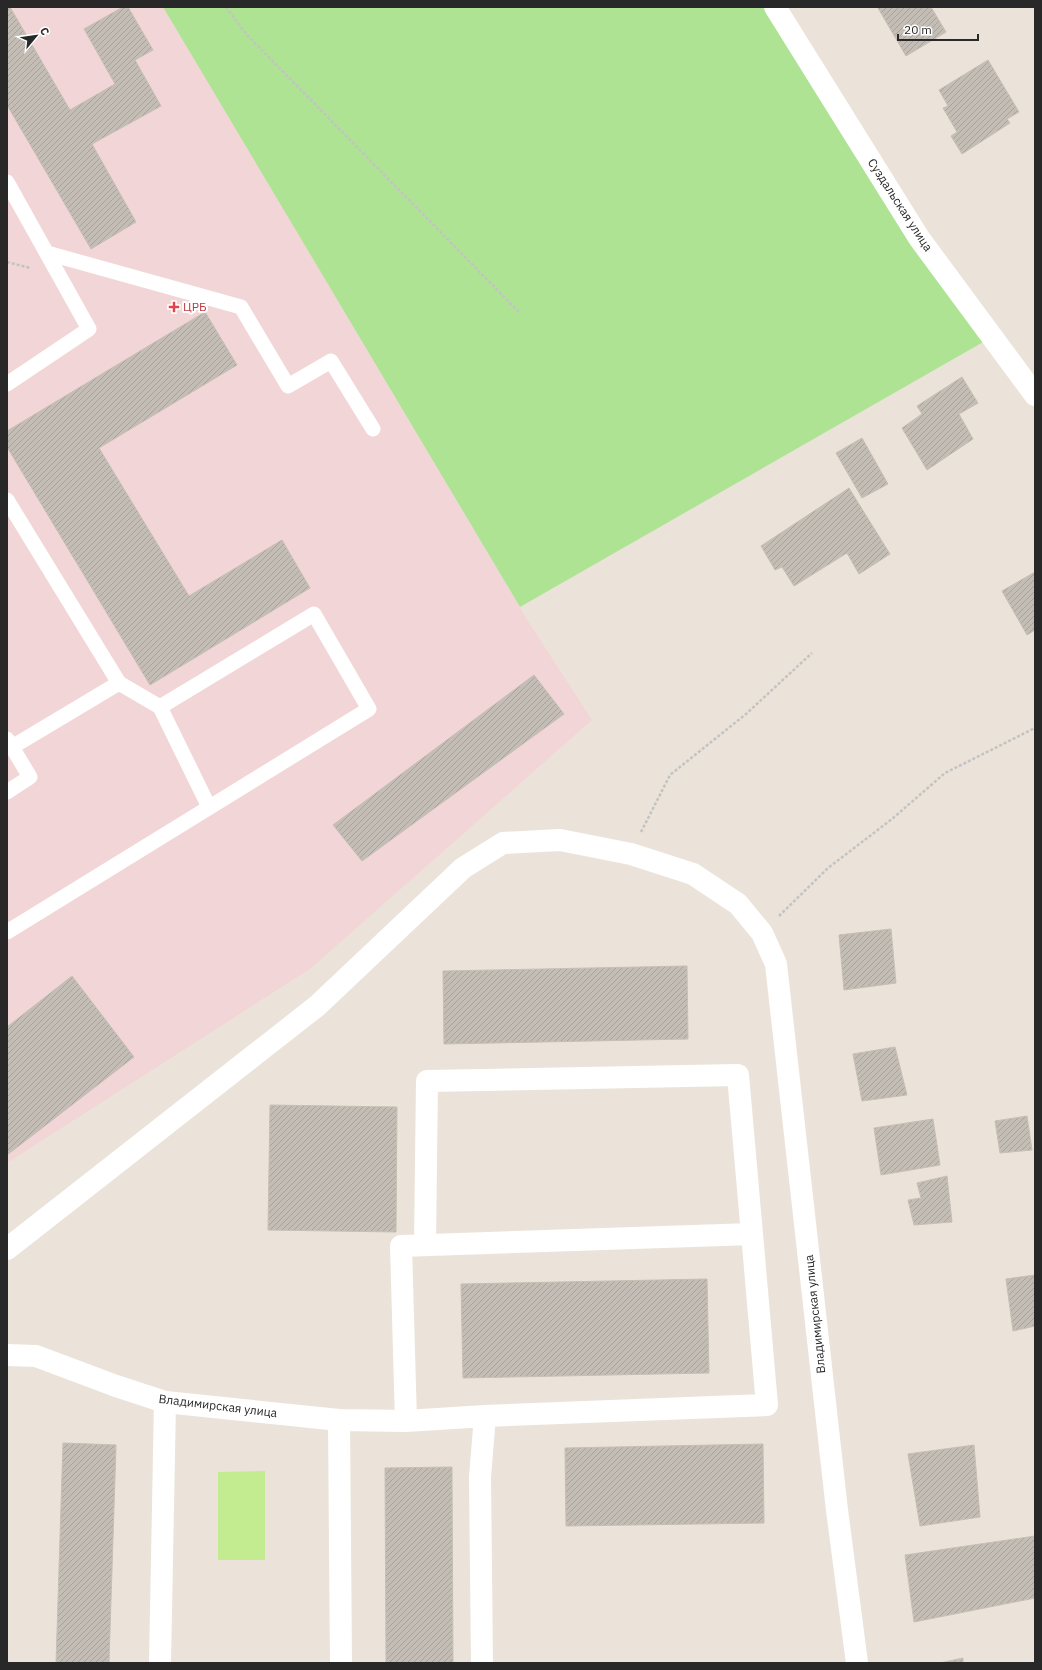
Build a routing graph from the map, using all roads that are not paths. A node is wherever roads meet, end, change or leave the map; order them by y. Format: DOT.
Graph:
graph roads {
  1 [pos="775,7"];
  2 [pos="7,182"];
  3 [pos="47,253"];
  4 [pos="7,384"];
  5 [pos="1035,395"];
  6 [pos="373,429"];
  7 [pos="7,500"];
  8 [pos="119,683"];
  9 [pos="160,707"];
  10 [pos="9,743"];
  11 [pos="7,792"];
  12 [pos="209,807"];
  13 [pos="7,932"];
  14 [pos="752,1234"];
  15 [pos="425,1246"];
  16 [pos="7,1249"];
  17 [pos="7,1355"];
  18 [pos="165,1402"];
  19 [pos="485,1416"];
  20 [pos="339,1420"];
  21 [pos="406,1421"];
  22 [pos="160,1663"];
  23 [pos="341,1663"];
  24 [pos="482,1663"];
  25 [pos="857,1663"];
  1 -- 5 [label="street, Суздальская улица"];
  2 -- 3 [label="lane"];
  3 -- 4 [label="lane"];
  3 -- 6 [label="lane"];
  7 -- 8 [label="lane"];
  8 -- 9 [label="lane"];
  8 -- 10 [label="lane"];
  9 -- 12 [label="lane"];
  9 -- 12 [label="lane"];
  10 -- 11 [label="lane"];
  12 -- 13 [label="lane"];
  14 -- 15 [label="street"];
  14 -- 15 [label="street"];
  14 -- 19 [label="street, Владимирская улица"];
  15 -- 21 [label="street"];
  16 -- 25 [label="street, Владимирская улица"];
  17 -- 18 [label="street, Владимирская улица"];
  18 -- 20 [label="street, Владимирская улица"];
  18 -- 22 [label="street"];
  19 -- 21 [label="street, Владимирская улица"];
  19 -- 24 [label="street"];
  20 -- 21 [label="street, Владимирская улица"];
  20 -- 23 [label="street"];
}
